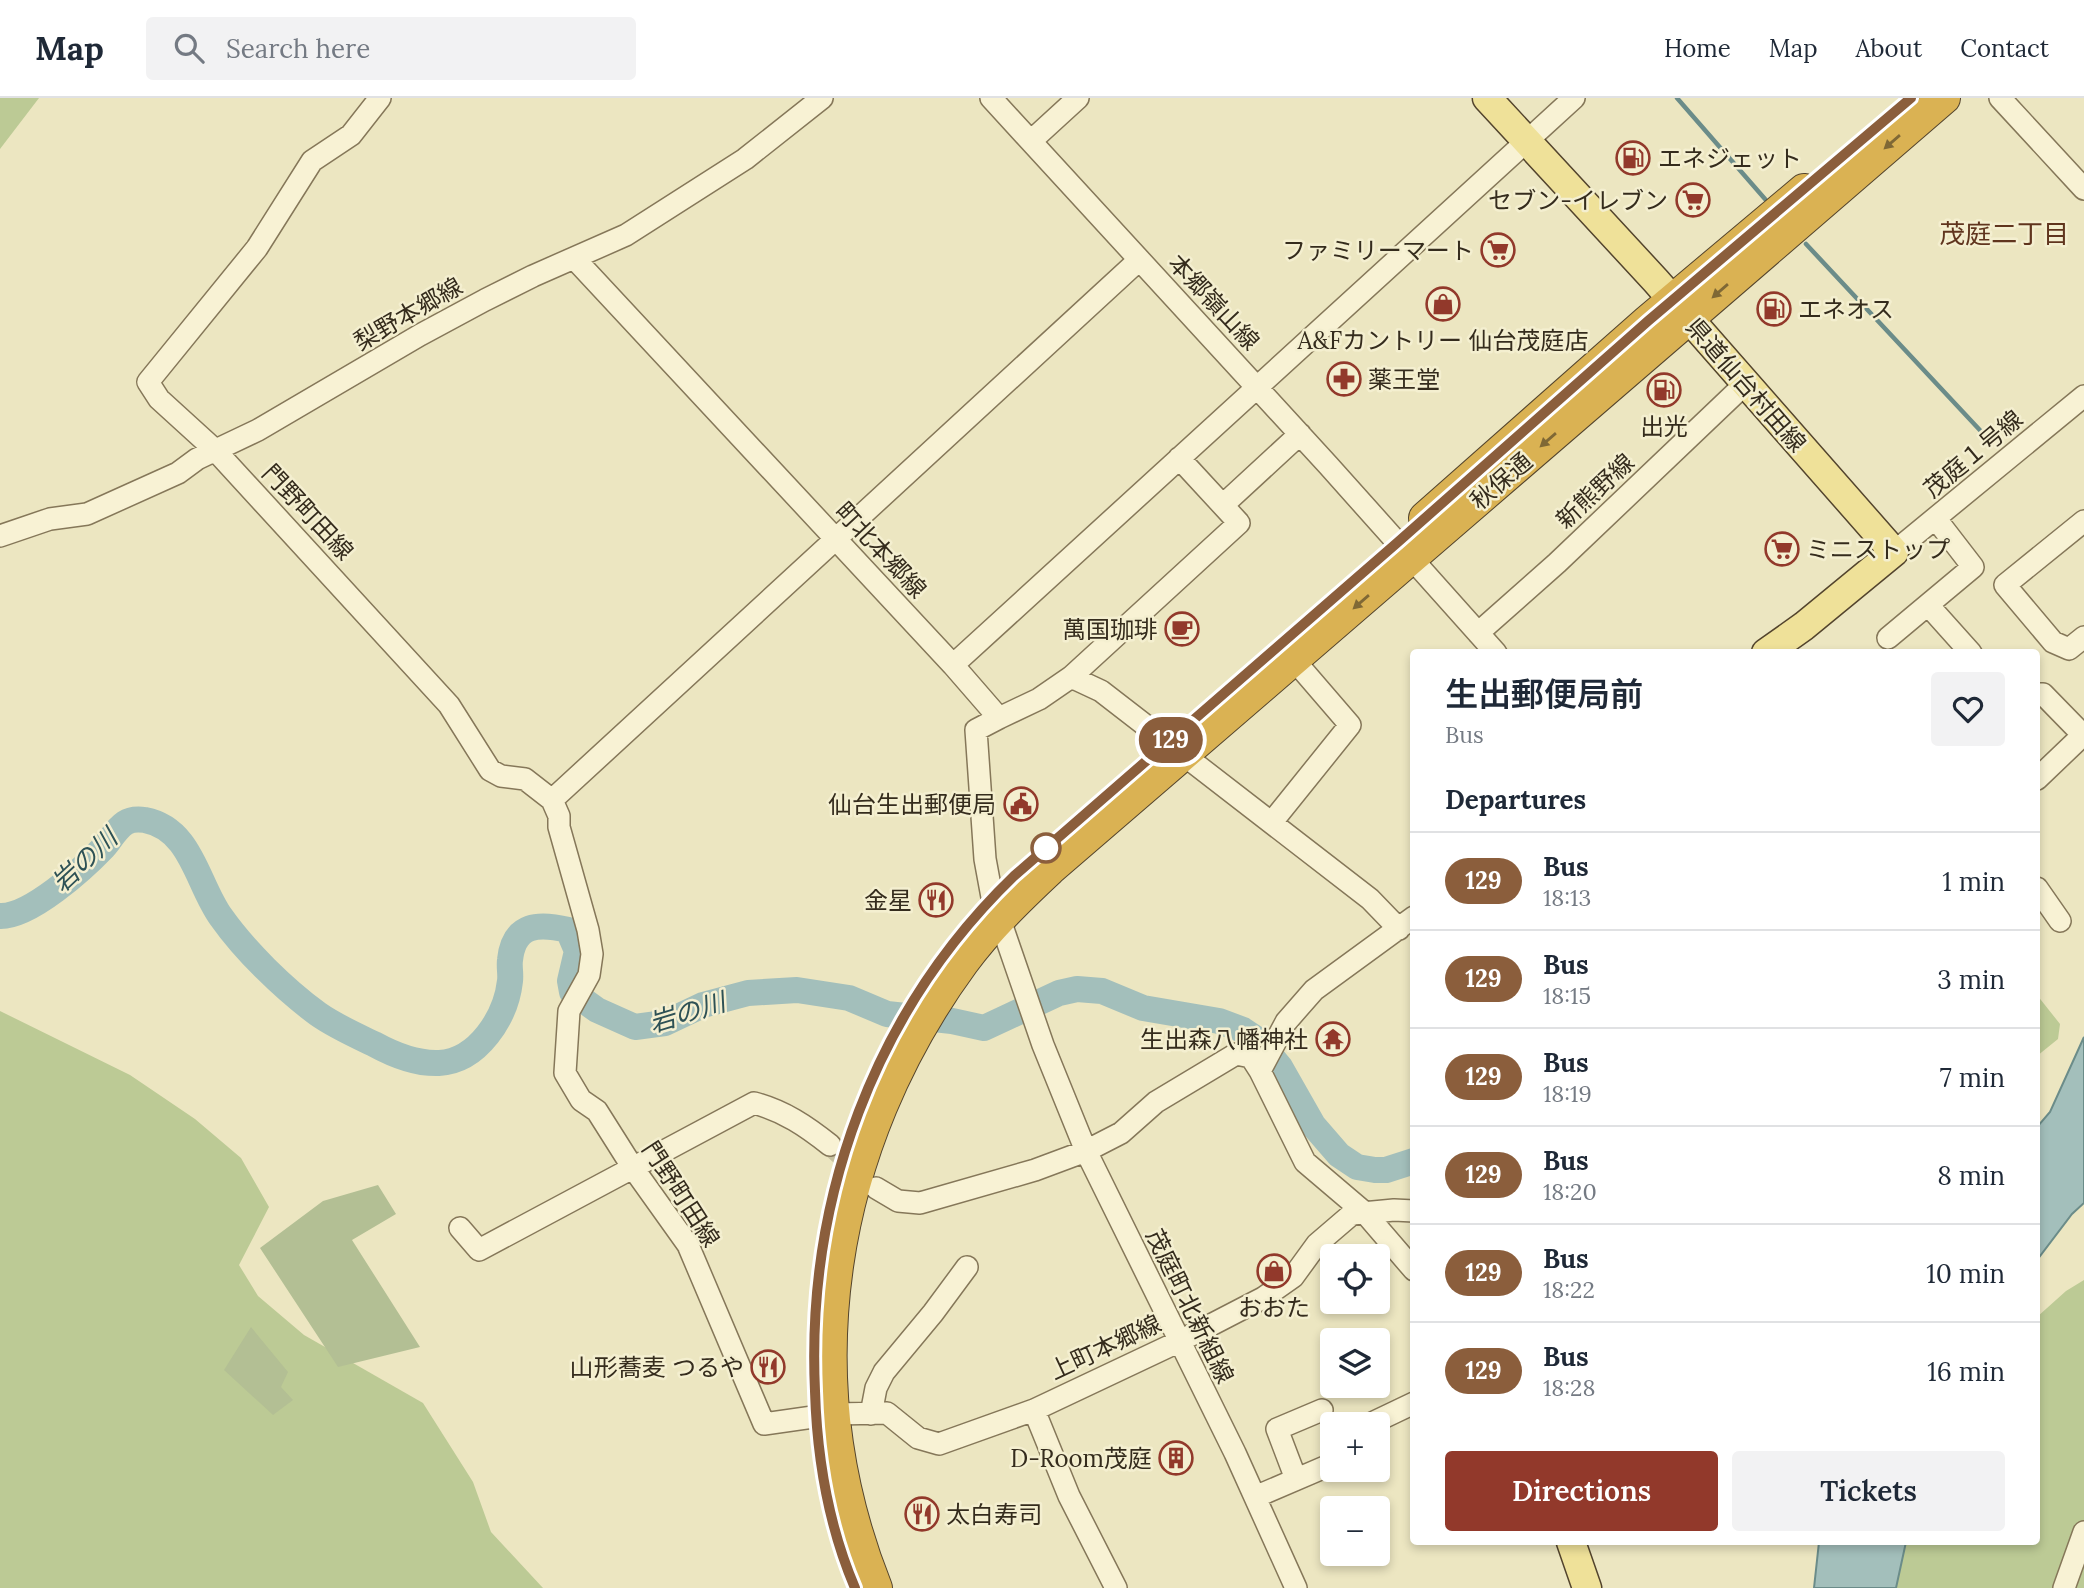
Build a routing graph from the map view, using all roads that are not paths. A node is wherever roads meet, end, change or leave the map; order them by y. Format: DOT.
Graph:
graph roads {
  1 [pos="380,98"];
  2 [pos="822,98"];
  3 [pos="991,98"];
  4 [pos="1078,98"];
  5 [pos="1487,98"];
  6 [pos="1574,98"];
  7 [pos="1911,98"];
  8 [pos="1944,98"];
  9 [pos="2000,98"];
  10 [pos="1031,141"];
  11 [pos="1527,141"];
  12 [pos="2084,189"];
  13 [pos="574,258"];
  14 [pos="1139,260"];
  15 [pos="1680,309"];
  16 [pos="1745,384"];
  17 [pos="1256,387"];
  18 [pos="2084,396"];
  19 [pos="1300,434"];
  20 [pos="215,450"];
  21 [pos="1179,458"];
  22 [pos="1223,505"];
  23 [pos="1936,519"];
  24 [pos="2084,521"];
  25 [pos="0,536"];
  26 [pos="834,539"];
  27 [pos="1405,550"];
  28 [pos="1894,552"];
  29 [pos="1928,605"];
  30 [pos="1478,633"];
  31 [pos="2084,637"];
  32 [pos="1888,638"];
  33 [pos="1492,649"];
  34 [pos="1772,649"];
  35 [pos="1967,649"];
  36 [pos="1294,660"];
  37 [pos="953,666"];
  38 [pos="1071,677"];
  39 [pos="2040,694"];
  40 [pos="999,718"];
  41 [pos="2083,736"];
  42 [pos="1175,750"];
  43 [pos="2040,776"];
  44 [pos="552,800"];
  45 [pos="1272,822"];
  46 [pos="2040,892"];
  47 [pos="996,908"];
  48 [pos="2060,921"];
  49 [pos="1406,923"];
  50 [pos="1263,1066"];
  51 [pos="830,1144"];
  52 [pos="1086,1152"];
  53 [pos="633,1168"];
  54 [pos="876,1188"];
  55 [pos="1410,1211"];
  56 [pos="1364,1213"];
  57 [pos="460,1228"];
  58 [pos="1410,1265"];
  59 [pos="967,1267"];
  60 [pos="1178,1342"];
  61 [pos="1410,1405"];
  62 [pos="1034,1410"];
  63 [pos="1322,1410"];
  64 [pos="871,1414"];
  65 [pos="1390,1414"];
  66 [pos="825,1415"];
  67 [pos="1320,1469"];
  68 [pos="1296,1479"];
  69 [pos="1255,1497"];
  70 [pos="2084,1532"];
  71 [pos="1572,1545"];
  72 [pos="855,1588"];
  73 [pos="876,1588"];
  74 [pos="1116,1588"];
  75 [pos="1296,1588"];
  76 [pos="1587,1588"];
  77 [pos="2064,1588"];
  1 -- 20 [label="street, 門野町田線"];
  2 -- 13 [label="street, 梨野本郷線"];
  3 -- 10 [label="street, 本郷嶺山線"];
  4 -- 10 [label="street"];
  5 -- 11 [label="main road, 県道仙台村田線"];
  6 -- 11 [label="street"];
  7 -- 15 [label="highway, 秋保通"];
  8 -- 15 [label="highway, 秋保通, one-way"];
  9 -- 12 [label="street"];
  10 -- 14 [label="street, 本郷嶺山線"];
  11 -- 15 [label="main road, 県道仙台村田線"];
  11 -- 17 [label="street"];
  13 -- 20 [label="street, 梨野本郷線"];
  13 -- 26 [label="street, 町北本郷線"];
  14 -- 17 [label="street, 本郷嶺山線"];
  14 -- 26 [label="street"];
  15 -- 16 [label="main road, 県道仙台村田線"];
  15 -- 27 [label="highway, 秋保通"];
  16 -- 28 [label="main road, 県道仙台村田線"];
  16 -- 30 [label="street, 新熊野線"];
  17 -- 19 [label="street, 本郷嶺山線"];
  17 -- 21 [label="street"];
  18 -- 23 [label="street, 茂庭１号線"];
  19 -- 22 [label="street"];
  19 -- 27 [label="street, 本郷嶺山線"];
  20 -- 25 [label="street, 梨野本郷線"];
  20 -- 44 [label="street, 門野町田線"];
  21 -- 22 [label="street"];
  21 -- 37 [label="street"];
  22 -- 38 [label="street"];
  23 -- 28 [label="street, 茂庭１号線"];
  23 -- 29 [label="street"];
  24 -- 31 [label="street"];
  26 -- 37 [label="street, 町北本郷線"];
  26 -- 44 [label="street"];
  27 -- 30 [label="street, 本郷嶺山線"];
  27 -- 36 [label="highway, 秋保通, one-way"];
  27 -- 42 [label="highway, 秋保通"];
  28 -- 34 [label="main road"];
  29 -- 32 [label="street"];
  29 -- 35 [label="street"];
  30 -- 33 [label="street, 本郷嶺山線"];
  36 -- 42 [label="highway, 秋保通"];
  36 -- 45 [label="street"];
  37 -- 40 [label="street, 町北本郷線"];
  38 -- 40 [label="street"];
  38 -- 42 [label="street"];
  39 -- 41 [label="street"];
  40 -- 47 [label="street, 茂庭町北新組線"];
  41 -- 43 [label="street"];
  42 -- 45 [label="street"];
  42 -- 47 [label="highway, 秋保通"];
  44 -- 53 [label="street, 門野町田線"];
  45 -- 49 [label="street"];
  46 -- 48 [label="street"];
  47 -- 52 [label="street, 茂庭町北新組線"];
  47 -- 66 [label="highway, 秋保通"];
  49 -- 50 [label="street"];
  50 -- 52 [label="street"];
  50 -- 56 [label="street"];
  51 -- 53 [label="street"];
  52 -- 54 [label="street"];
  52 -- 60 [label="street, 茂庭町北新組線"];
  53 -- 57 [label="street"];
  53 -- 66 [label="street, 門野町田線"];
  55 -- 56 [label="street"];
  56 -- 58 [label="street"];
  56 -- 60 [label="street, 上町本郷線"];
  59 -- 64 [label="street"];
  60 -- 62 [label="street, 上町本郷線"];
  60 -- 69 [label="street, 茂庭町北新組線"];
  61 -- 65 [label="street"];
  62 -- 64 [label="street, 上町本郷線"];
  62 -- 74 [label="street"];
  63 -- 68 [label="street"];
  64 -- 66 [label="street, 上町本郷線"];
  66 -- 72 [label="highway, 秋保通"];
  66 -- 73 [label="highway, 秋保通"];
  67 -- 68 [label="street"];
  68 -- 69 [label="street"];
  69 -- 75 [label="street, 茂庭町北新組線"];
  70 -- 77 [label="street"];
  71 -- 76 [label="main road"];
}
